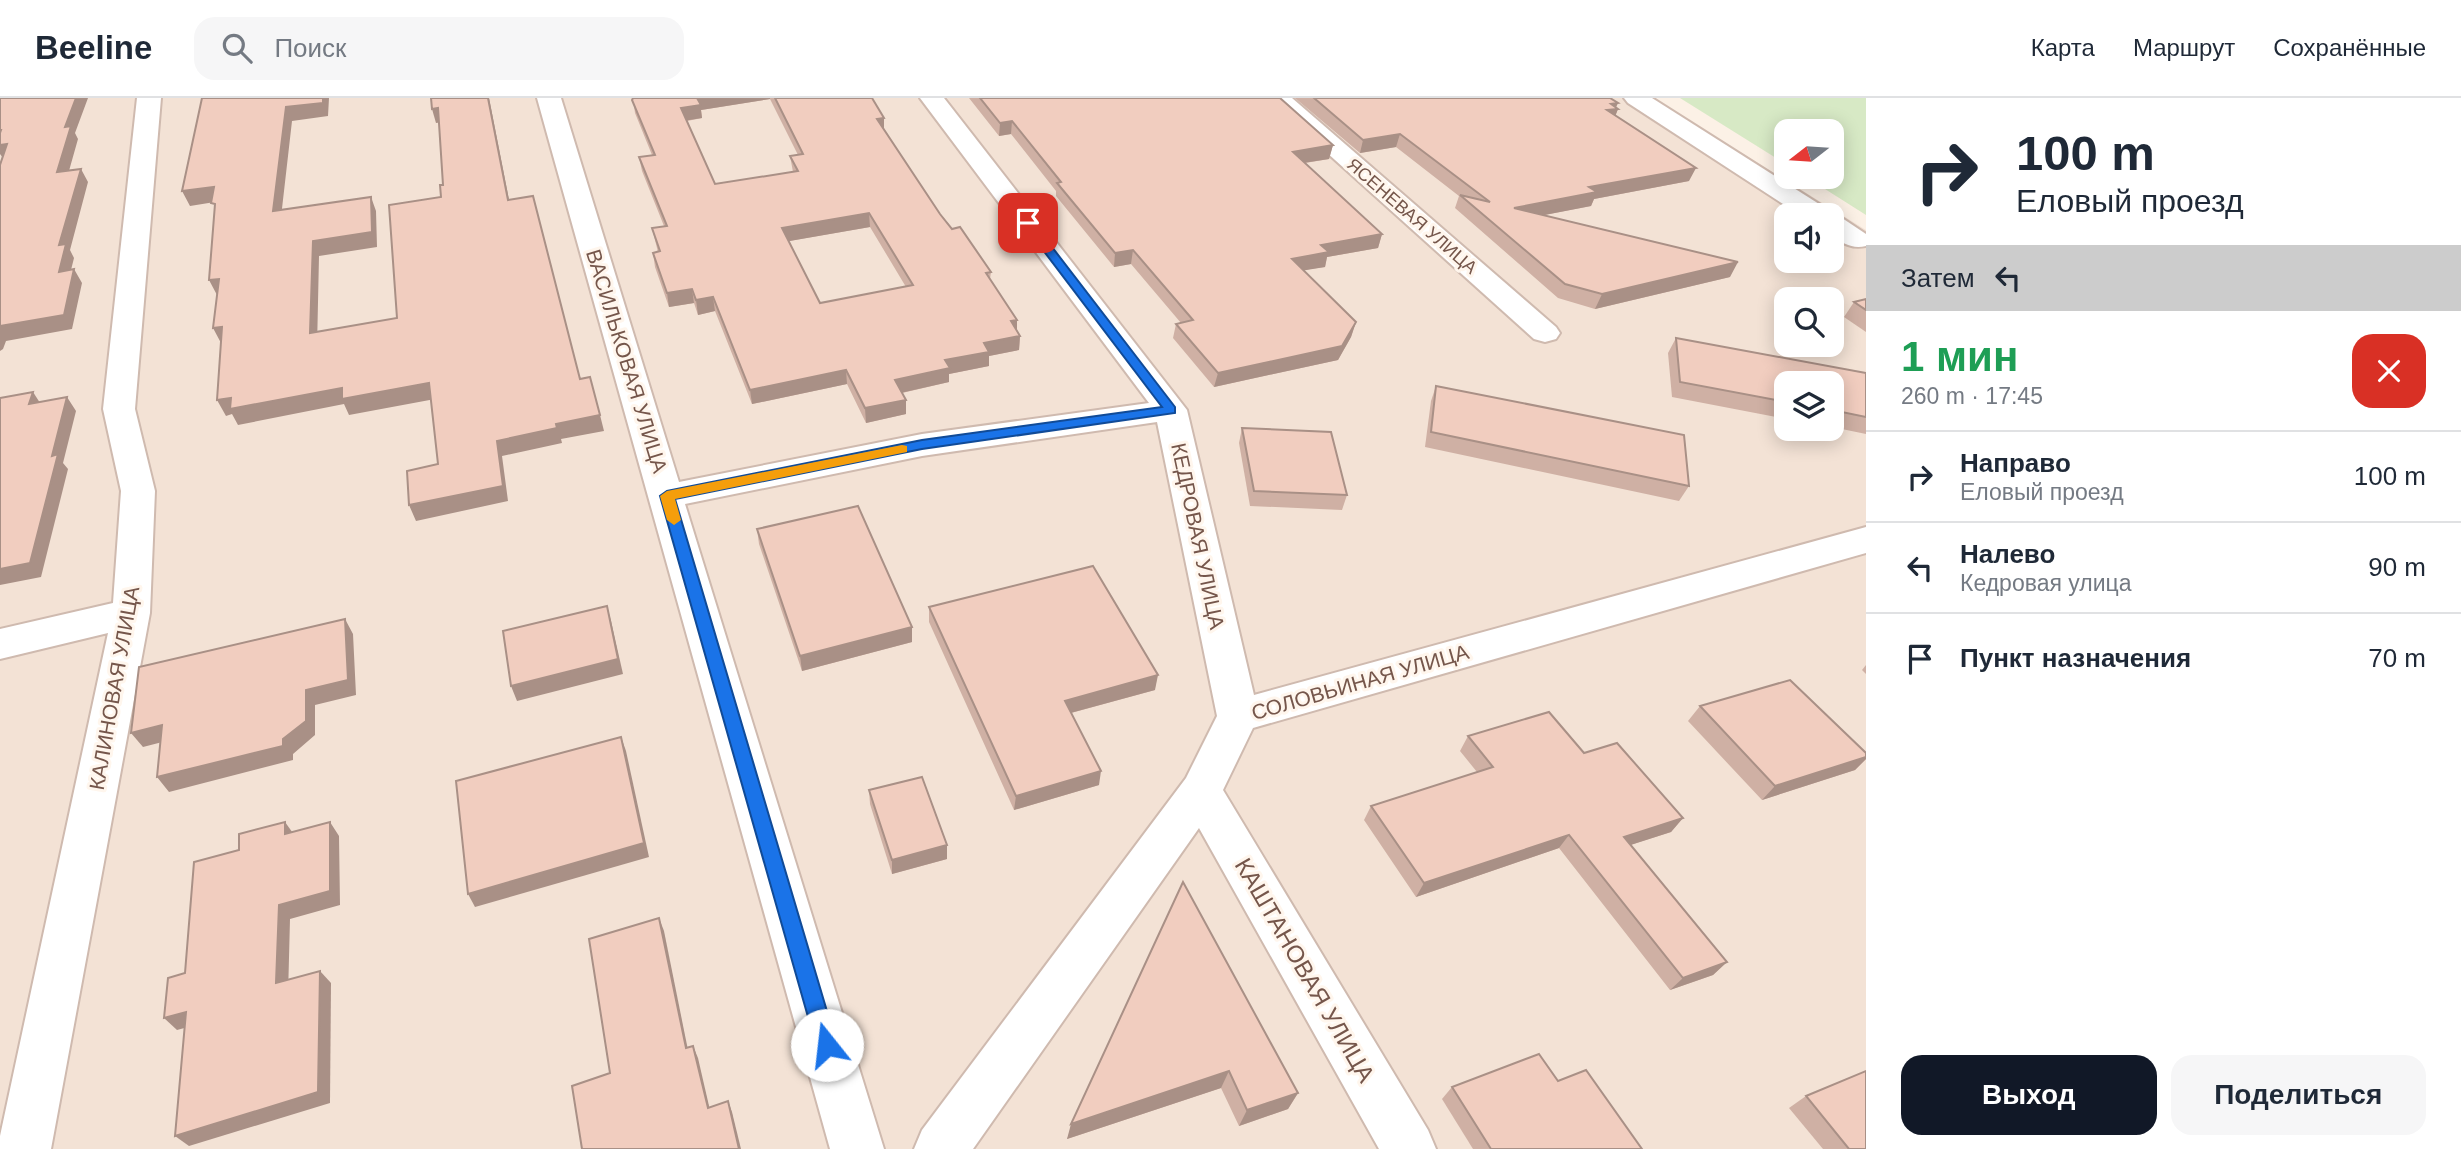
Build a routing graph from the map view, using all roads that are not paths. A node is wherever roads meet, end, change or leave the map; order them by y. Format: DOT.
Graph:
graph roads {
  1 [pos="149,98"];
  2 [pos="549,98"];
  3 [pos="932,98"];
  4 [pos="1278,98"];
  5 [pos="1636,98"];
  6 [pos="1799,203"];
  7 [pos="1844,232"];
  8 [pos="1857,240"];
  9 [pos="1545,333"];
  10 [pos="1171,410"];
  11 [pos="667,496"];
  12 [pos="1866,540"];
  13 [pos="131,613"];
  14 [pos="0,644"];
  15 [pos="1238,716"];
  16 [pos="1201,791"];
  17 [pos="24,1149"];
  18 [pos="857,1149"];
  19 [pos="941,1149"];
  20 [pos="1409,1149"];
  1 -- 13 [label="street, КАЛИНОВАЯ УЛИЦА"];
  2 -- 11 [label="street, ВАСИЛЬКОВАЯ УЛИЦА"];
  3 -- 10 [label="street, КЕДРОВАЯ УЛИЦА"];
  4 -- 9 [label="street, ЯСЕНЕВАЯ УЛИЦА"];
  5 -- 6 [label="street"];
  7 -- 8 [label="street"];
  10 -- 11 [label="street"];
  10 -- 15 [label="street, КЕДРОВАЯ УЛИЦА"];
  11 -- 18 [label="street, ВАСИЛЬКОВАЯ УЛИЦА"];
  12 -- 15 [label="street, СОЛОВЬИНАЯ УЛИЦА"];
  13 -- 14 [label="street"];
  13 -- 17 [label="street, КАЛИНОВАЯ УЛИЦА"];
  15 -- 16 [label="street, СОЛОВЬИНАЯ УЛИЦА"];
  16 -- 19 [label="street, СОЛОВЬИНАЯ УЛИЦА"];
  16 -- 20 [label="street, КАШТАНОВАЯ УЛИЦА"];
}
